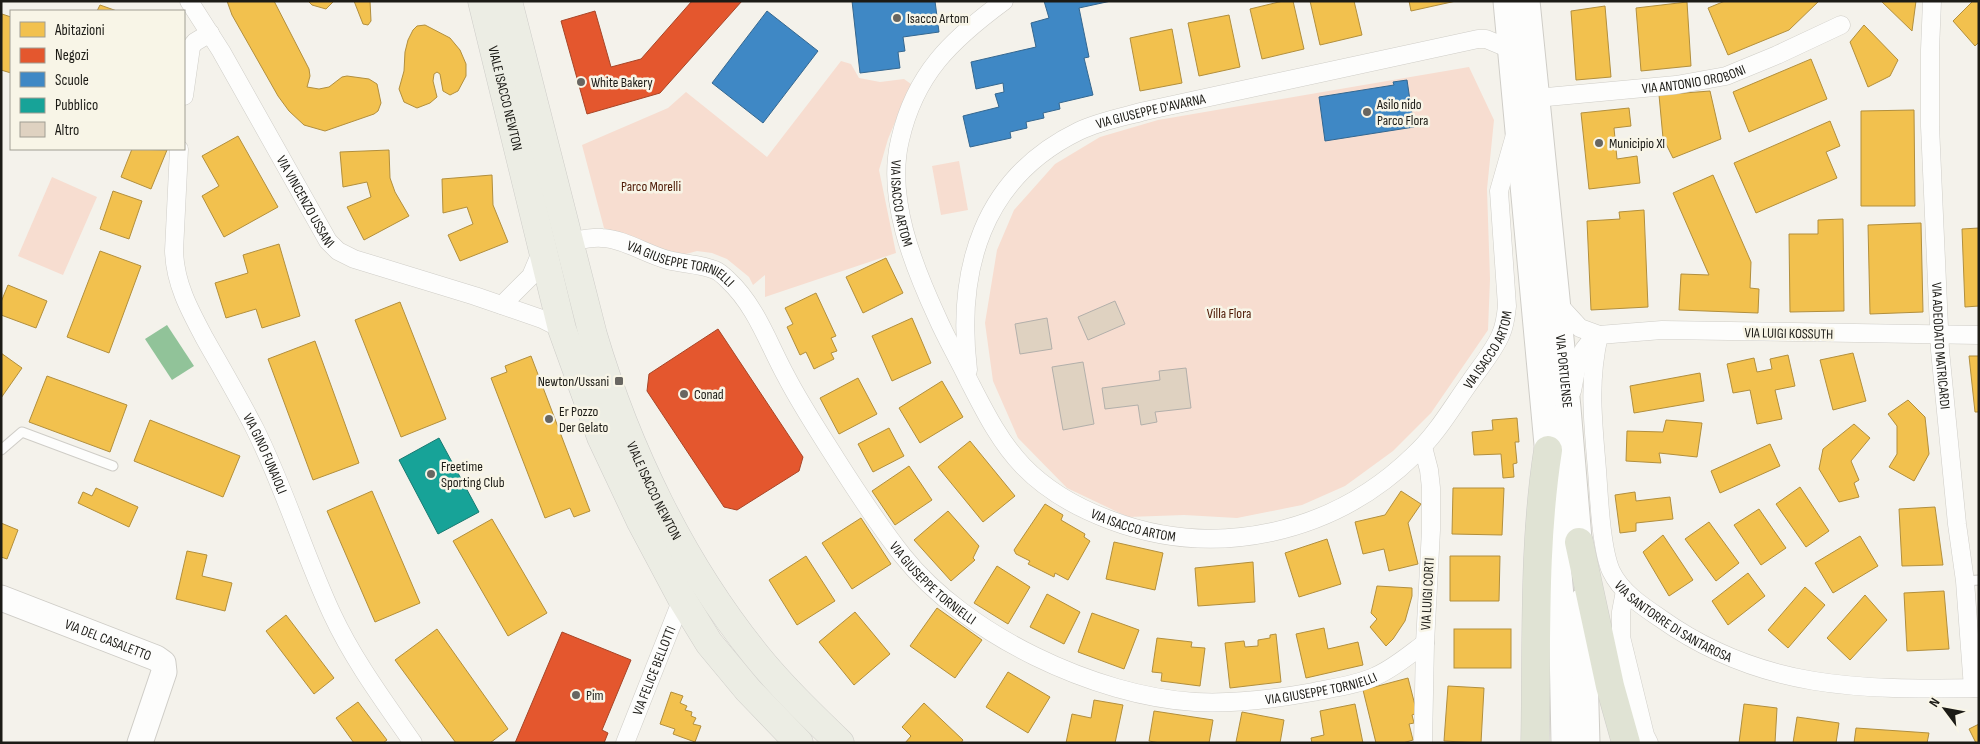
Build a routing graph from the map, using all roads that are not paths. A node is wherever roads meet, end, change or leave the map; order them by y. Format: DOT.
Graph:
graph roads {
  1 [pos="189,1"];
  2 [pos="482,1"];
  3 [pos="508,1"];
  4 [pos="1004,1"];
  5 [pos="1506,1"];
  6 [pos="1527,1"];
  7 [pos="1932,1"];
  8 [pos="1841,25"];
  9 [pos="210,33"];
  10 [pos="1510,49"];
  11 [pos="185,88"];
  12 [pos="1536,98"];
  13 [pos="1517,129"];
  14 [pos="179,150"];
  15 [pos="556,192"];
  16 [pos="530,196"];
  17 [pos="570,242"];
  18 [pos="542,249"];
  19 [pos="1557,303"];
  20 [pos="502,305"];
  21 [pos="562,329"];
  22 [pos="1599,335"];
  23 [pos="1940,335"];
  24 [pos="1979,335"];
  25 [pos="969,380"];
  26 [pos="1568,408"];
  27 [pos="1423,447"];
  28 [pos="1,450"];
  29 [pos="1548,450"];
  30 [pos="113,466"];
  31 [pos="1579,542"];
  32 [pos="1972,581"];
  33 [pos="1625,591"];
  34 [pos="1,598"];
  35 [pos="682,599"];
  36 [pos="1425,643"];
  37 [pos="1976,688"];
  38 [pos="1575,734"];
  39 [pos="140,743"];
  40 [pos="413,743"];
  41 [pos="626,743"];
  42 [pos="799,743"];
  43 [pos="840,743"];
  44 [pos="1423,743"];
  45 [pos="1535,743"];
  46 [pos="1626,743"];
  47 [pos="1649,743"];
  1 -- 9 [label="street, VIA VINCENZO USSANI"];
  2 -- 16 [label="main road, VIALE ISACCO NEWTON"];
  3 -- 15 [label="main road, VIALE ISACCO NEWTON"];
  4 -- 25 [label="street, VIA ISACCO ARTOM"];
  5 -- 10 [label="main road, VIA PORTUENSE"];
  6 -- 12 [label="main road, VIA PORTUENSE"];
  7 -- 23 [label="street, VIA ADEODATO MATRICARDI"];
  8 -- 12 [label="street, VIA ANTONIO OROBONI"];
  9 -- 11 [label="street"];
  9 -- 20 [label="street, VIA VINCENZO USSANI"];
  10 -- 13 [label="main road, VIA PORTUENSE"];
  10 -- 25 [label="street, VIA GIUSEPPE D'AVARNA"];
  12 -- 19 [label="main road, VIA PORTUENSE"];
  13 -- 27 [label="street, VIA ISACCO ARTOM"];
  13 -- 29 [label="main road, VIA PORTUENSE"];
  14 -- 40 [label="street, VIA GINO FUNAIOLI"];
  15 -- 16 [label="street"];
  15 -- 17 [label="main road, VIALE ISACCO NEWTON"];
  16 -- 18 [label="main road, VIALE ISACCO NEWTON"];
  17 -- 36 [label="street, VIA GIUSEPPE TORNIELLI"];
  17 -- 43 [label="main road, VIALE ISACCO NEWTON"];
  18 -- 20 [label="street"];
  18 -- 21 [label="main road, VIALE ISACCO NEWTON"];
  19 -- 22 [label="street, VIA LUIGI KOSSUTH"];
  19 -- 26 [label="main road, VIA PORTUENSE"];
  20 -- 21 [label="street, VIA VINCENZO USSANI"];
  21 -- 35 [label="main road, VIALE ISACCO NEWTON"];
  22 -- 23 [label="street, VIA LUIGI KOSSUTH"];
  22 -- 26 [label="street"];
  22 -- 33 [label="street, VIA SANTORRE DI SANTAROSA"];
  23 -- 24 [label="street, VIA LUIGI KOSSUTH"];
  23 -- 32 [label="street, VIA ADEODATO MATRICARDI"];
  25 -- 27 [label="street, VIA ISACCO ARTOM"];
  26 -- 31 [label="main road, VIA PORTUENSE"];
  27 -- 36 [label="street, VIA LUIGI CORTI"];
  28 -- 30 [label="lane"];
  29 -- 38 [label="main road, VIA PORTUENSE"];
  29 -- 45 [label="highway"];
  31 -- 38 [label="main road, VIA PORTUENSE"];
  31 -- 46 [label="highway"];
  32 -- 37 [label="street, VIA ADEODATO MATRICARDI"];
  33 -- 37 [label="street, VIA SANTORRE DI SANTAROSA"];
  33 -- 47 [label="street"];
  34 -- 39 [label="main road, VIA DEL CASALETTO"];
  35 -- 41 [label="street, VIA FELICE BELLOTTI"];
  35 -- 42 [label="main road, VIALE ISACCO NEWTON"];
  36 -- 44 [label="street, VIA LUIGI CORTI"];
}
